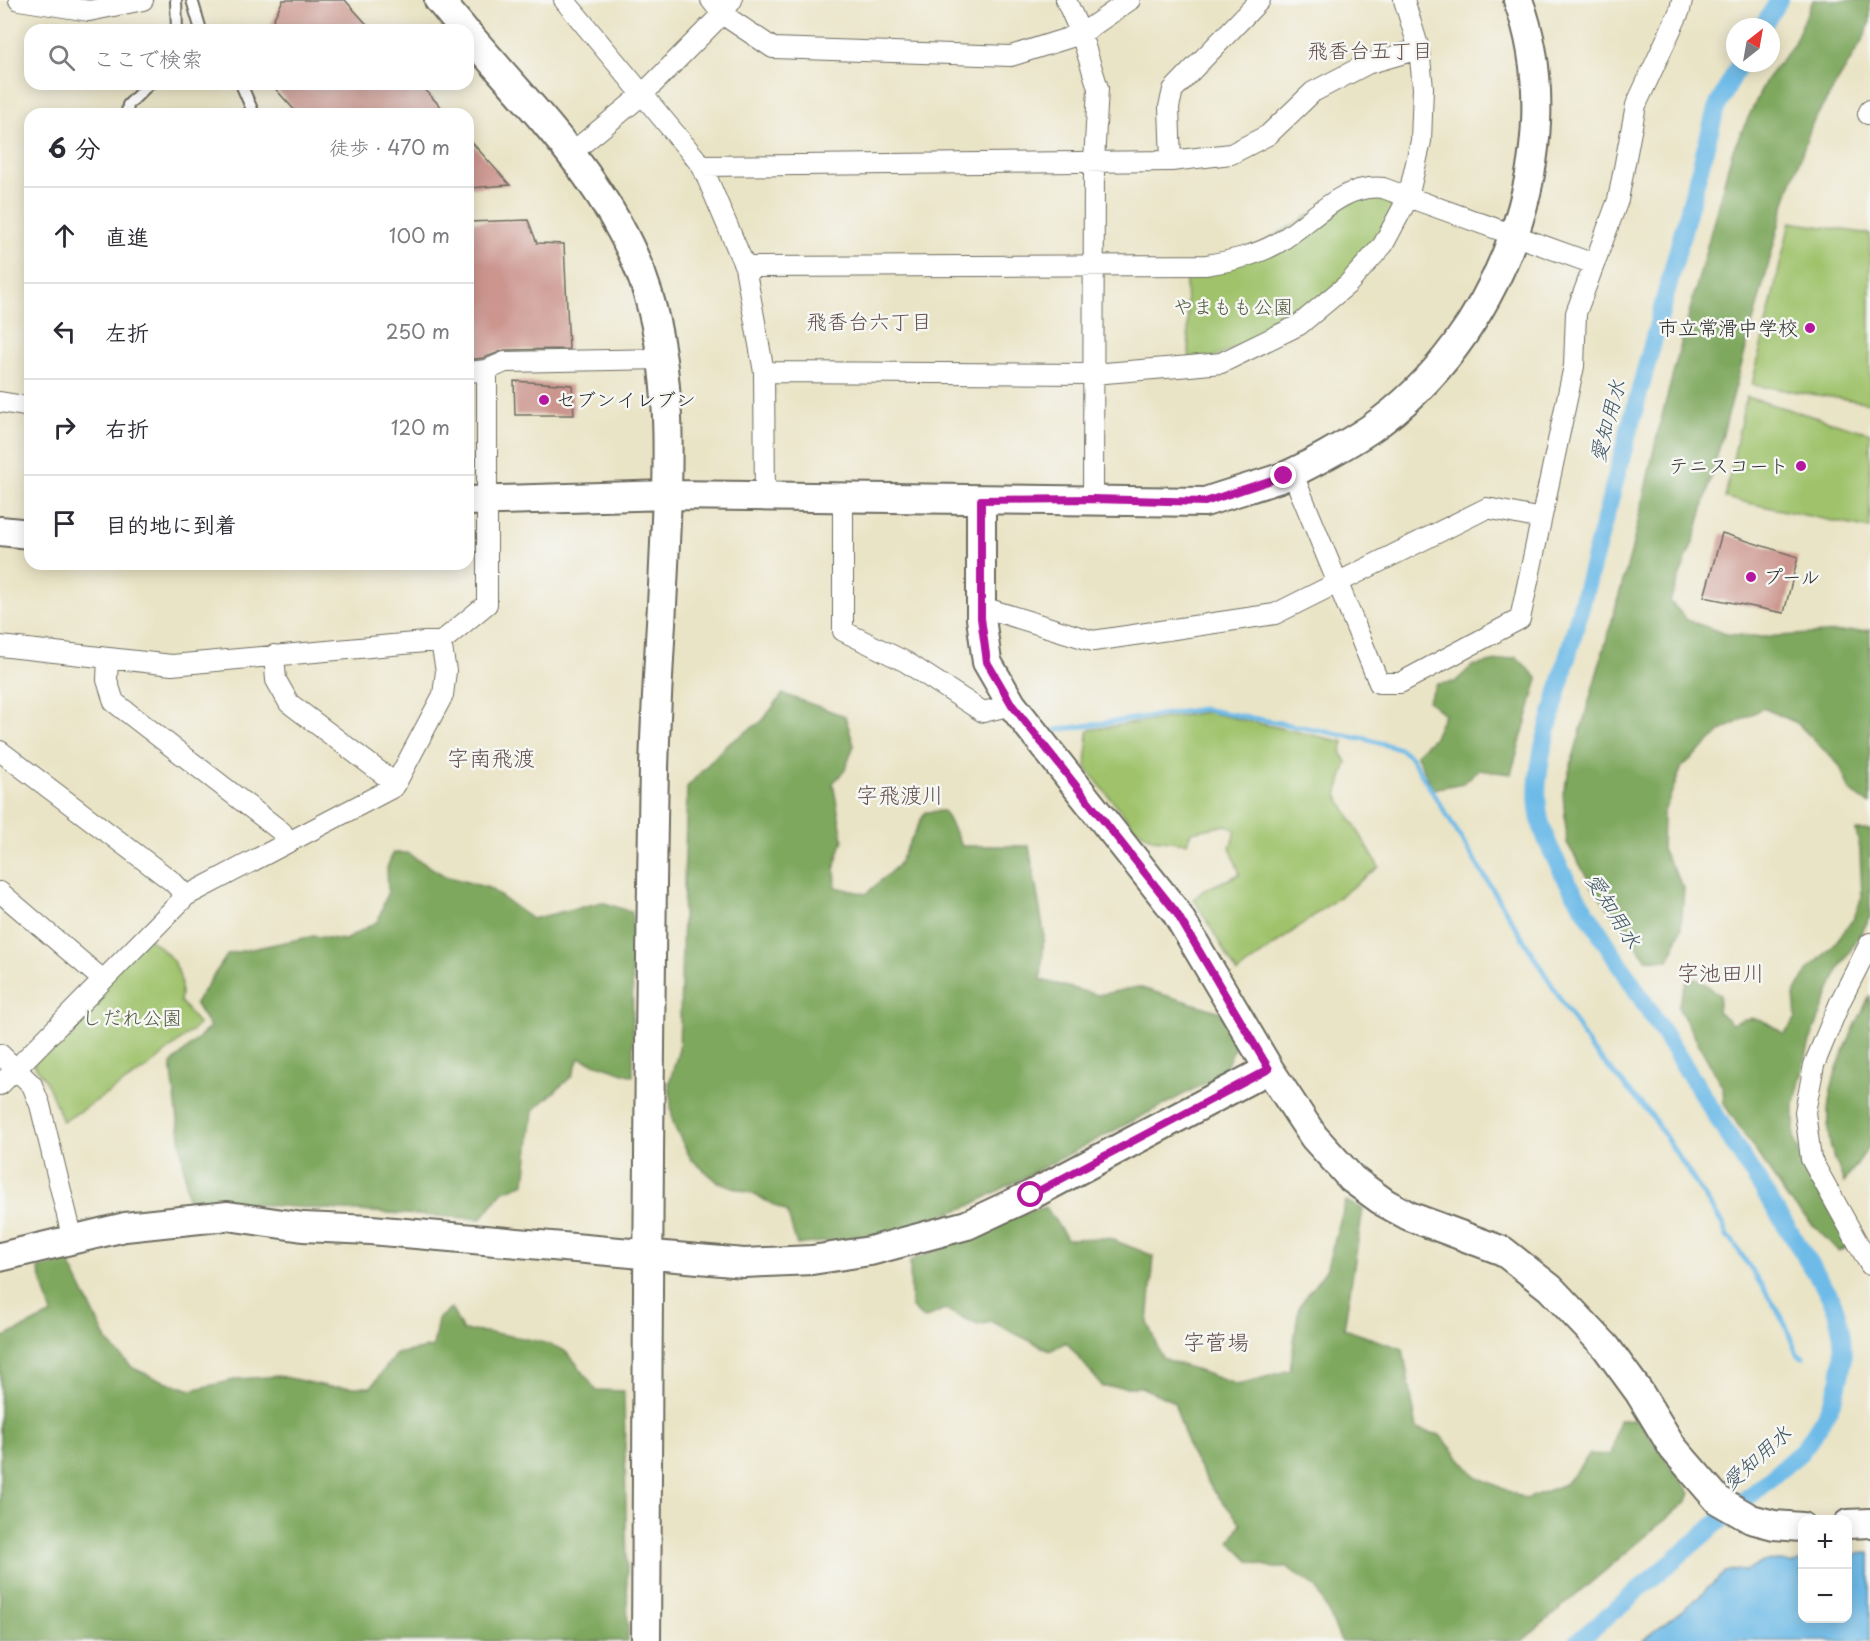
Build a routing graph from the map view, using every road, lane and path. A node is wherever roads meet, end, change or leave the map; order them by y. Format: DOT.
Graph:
graph roads {
  1 [pos="19,0"];
  2 [pos="142,0"];
  3 [pos="176,0"];
  4 [pos="192,0"];
  5 [pos="439,0"];
  6 [pos="564,0"];
  7 [pos="1066,0"];
  8 [pos="1130,0"];
  9 [pos="1260,0"];
  10 [pos="1404,0"];
  11 [pos="1518,0"];
  12 [pos="1682,0"];
  13 [pos="721,5"];
  14 [pos="177,24"];
  15 [pos="199,24"];
  16 [pos="459,24"];
  17 [pos="1081,34"];
  18 [pos="474,41"];
  19 [pos="1419,49"];
  20 [pos="143,90"];
  21 [pos="244,90"];
  22 [pos="245,90"];
  23 [pos="642,95"];
  24 [pos="128,108"];
  25 [pos="252,108"];
  26 [pos="257,108"];
  27 [pos="570,154"];
  28 [pos="1172,161"];
  29 [pos="1094,162"];
  30 [pos="702,166"];
  31 [pos="1408,198"];
  32 [pos="1515,235"];
  33 [pos="1594,264"];
  34 [pos="745,267"];
  35 [pos="1093,267"];
  36 [pos="663,359"];
  37 [pos="478,371"];
  38 [pos="764,372"];
  39 [pos="1093,374"];
  40 [pos="0,402"];
  41 [pos="24,405"];
  42 [pos="1292,472"];
  43 [pos="668,495"];
  44 [pos="765,497"];
  45 [pos="843,498"];
  46 [pos="1093,499"];
  47 [pos="981,500"];
  48 [pos="478,501"];
  49 [pos="1541,519"];
  50 [pos="0,531"];
  51 [pos="24,533"];
  52 [pos="1338,583"];
  53 [pos="980,610"];
  54 [pos="441,642"];
  55 [pos="0,646"];
  56 [pos="274,656"];
  57 [pos="108,658"];
  58 [pos="1012,705"];
  59 [pos="0,751"];
  60 [pos="396,784"];
  61 [pos="288,842"];
  62 [pos="0,892"];
  63 [pos="186,896"];
  64 [pos="1870,943"];
  65 [pos="104,980"];
  66 [pos="0,1054"];
  67 [pos="16,1069"];
  68 [pos="1269,1069"];
  69 [pos="0,1085"];
  70 [pos="73,1240"];
  71 [pos="648,1253"];
  72 [pos="0,1257"];
  73 [pos="1870,1265"];
  74 [pos="1870,1523"];
  75 [pos="1852,1524"];
  76 [pos="1798,1527"];
  77 [pos="645,1641"];
  1 -- 2 [label="street"];
  3 -- 14 [label="lane"];
  4 -- 15 [label="lane"];
  5 -- 16 [label="street"];
  6 -- 23 [label="street"];
  7 -- 17 [label="street"];
  8 -- 17 [label="street"];
  9 -- 28 [label="street"];
  10 -- 19 [label="street"];
  11 -- 32 [label="street"];
  12 -- 33 [label="street"];
  13 -- 17 [label="street"];
  13 -- 23 [label="street"];
  17 -- 29 [label="street"];
  18 -- 27 [label="street"];
  19 -- 28 [label="street"];
  19 -- 31 [label="street"];
  20 -- 24 [label="lane"];
  21 -- 25 [label="lane"];
  22 -- 26 [label="lane"];
  23 -- 27 [label="street"];
  23 -- 30 [label="street"];
  27 -- 36 [label="street"];
  28 -- 29 [label="street"];
  29 -- 30 [label="street"];
  29 -- 35 [label="street"];
  30 -- 34 [label="street"];
  31 -- 32 [label="street"];
  31 -- 35 [label="street"];
  31 -- 39 [label="street"];
  32 -- 33 [label="street"];
  32 -- 42 [label="street"];
  33 -- 49 [label="street"];
  34 -- 35 [label="street"];
  34 -- 38 [label="street"];
  35 -- 39 [label="street"];
  36 -- 37 [label="street"];
  36 -- 43 [label="street"];
  37 -- 48 [label="street"];
  38 -- 39 [label="street"];
  38 -- 44 [label="street"];
  39 -- 46 [label="street"];
  40 -- 41 [label="street"];
  42 -- 46 [label="street"];
  42 -- 52 [label="street"];
  43 -- 44 [label="street"];
  43 -- 48 [label="street"];
  43 -- 71 [label="street"];
  44 -- 45 [label="street"];
  45 -- 47 [label="street"];
  45 -- 58 [label="street"];
  46 -- 47 [label="street"];
  47 -- 53 [label="street"];
  48 -- 54 [label="street"];
  49 -- 52 [label="street"];
  49 -- 52 [label="street"];
  50 -- 51 [label="street"];
  52 -- 53 [label="street"];
  53 -- 58 [label="street"];
  54 -- 56 [label="street"];
  54 -- 60 [label="street"];
  55 -- 57 [label="street"];
  56 -- 57 [label="street"];
  56 -- 60 [label="street"];
  57 -- 61 [label="street"];
  58 -- 68 [label="street"];
  59 -- 63 [label="street"];
  60 -- 61 [label="street"];
  61 -- 63 [label="street"];
  62 -- 65 [label="street"];
  63 -- 65 [label="street"];
  64 -- 73 [label="street"];
  65 -- 67 [label="street"];
  66 -- 67 [label="street"];
  67 -- 69 [label="street"];
  67 -- 70 [label="street"];
  68 -- 71 [label="street"];
  68 -- 76 [label="street"];
  70 -- 71 [label="street"];
  70 -- 72 [label="street"];
  71 -- 77 [label="street"];
  74 -- 75 [label="street"];
}
